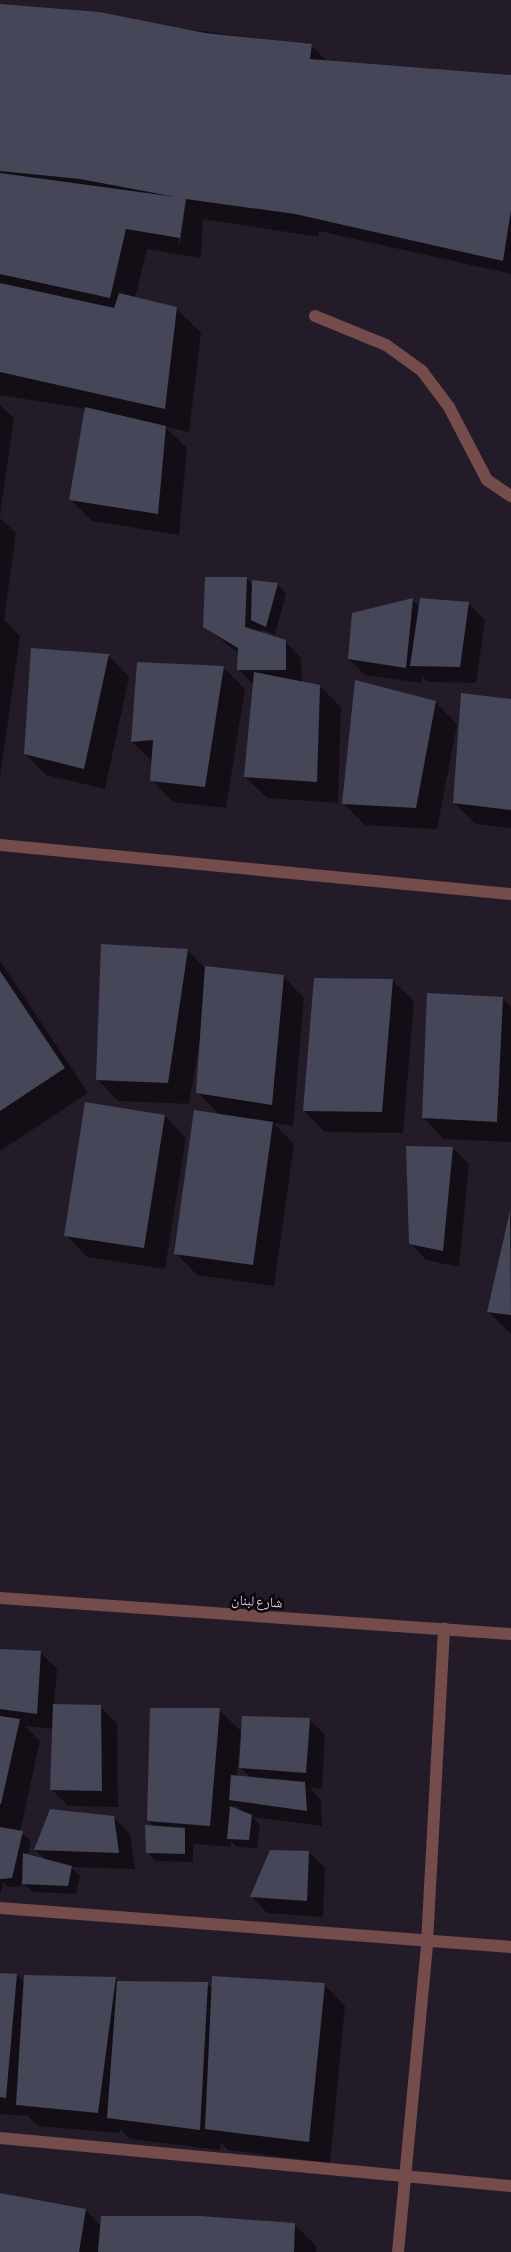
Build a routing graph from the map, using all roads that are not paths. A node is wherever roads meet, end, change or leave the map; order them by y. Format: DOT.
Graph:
graph roads {
  1 [pos="315,316"];
  2 [pos="511,496"];
  3 [pos="0,845"];
  4 [pos="511,894"];
  5 [pos="0,1598"];
  6 [pos="444,1628"];
  7 [pos="511,1634"];
  8 [pos="0,1908"];
  9 [pos="427,1943"];
  10 [pos="511,1947"];
  11 [pos="0,2138"];
  12 [pos="405,2176"];
  13 [pos="511,2186"];
  14 [pos="398,2252"];
  1 -- 2 [label="street"];
  3 -- 4 [label="street"];
  5 -- 6 [label="street, شارع لبنان"];
  6 -- 7 [label="street, شارع لبنان"];
  6 -- 9 [label="street"];
  8 -- 9 [label="street"];
  9 -- 10 [label="street"];
  9 -- 12 [label="street"];
  11 -- 12 [label="street"];
  12 -- 13 [label="street"];
  12 -- 14 [label="street"];
}
